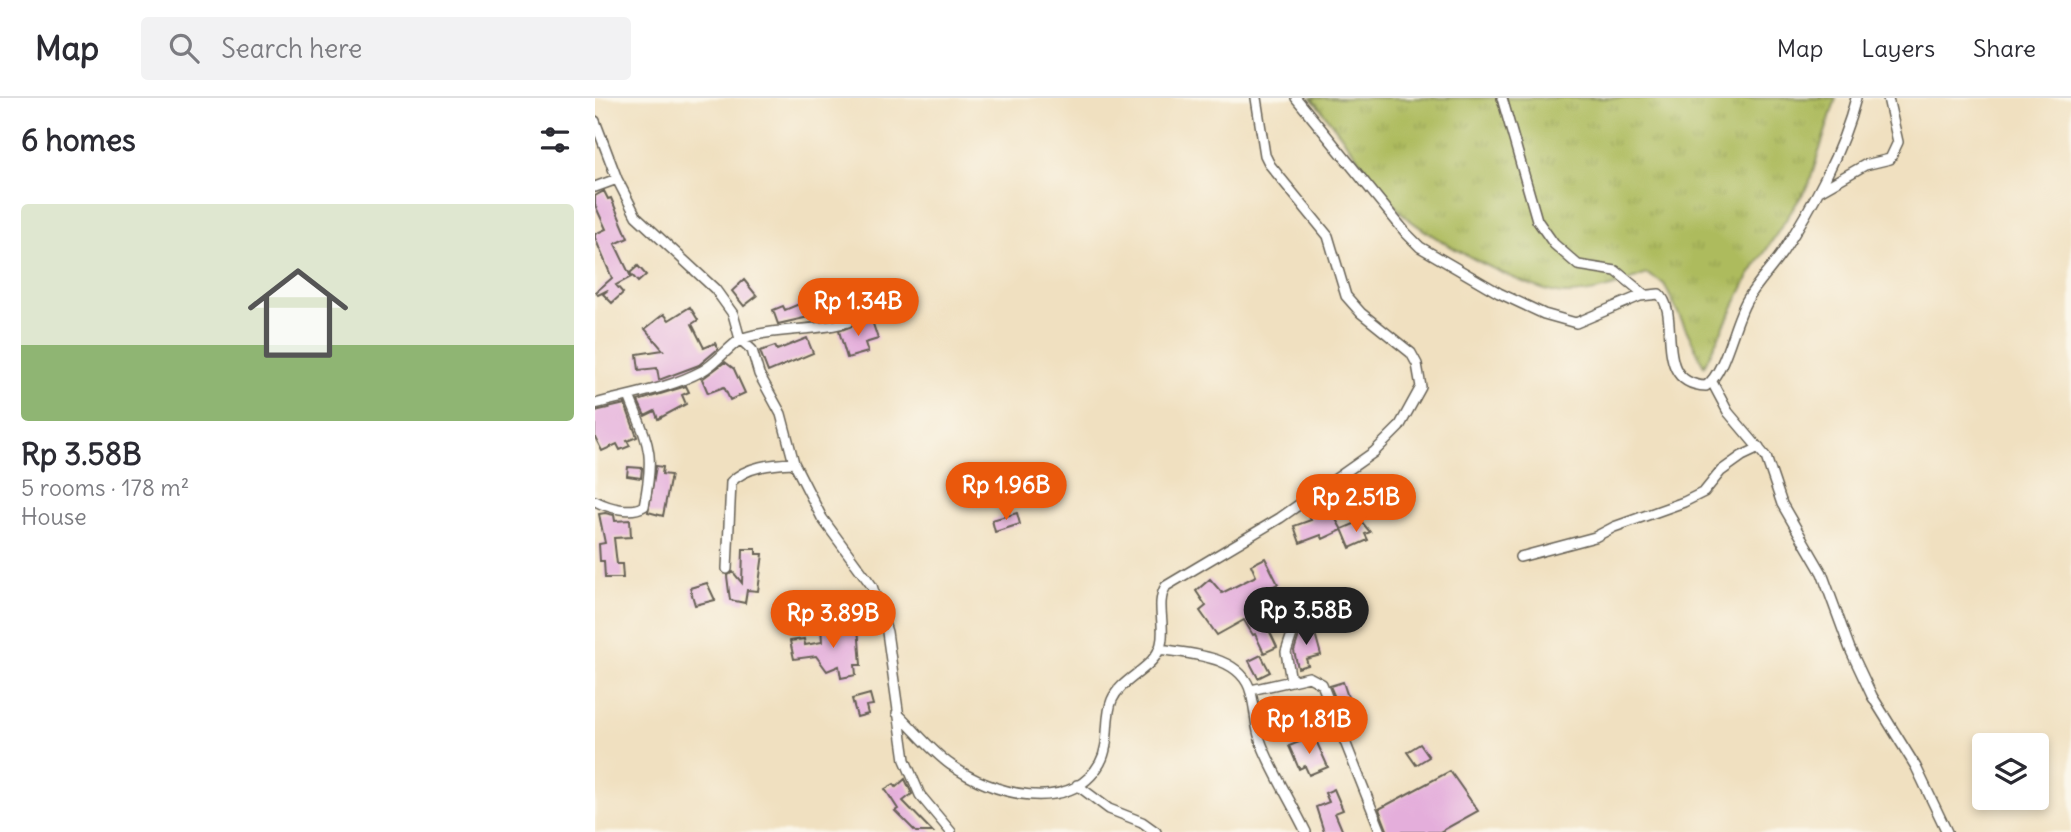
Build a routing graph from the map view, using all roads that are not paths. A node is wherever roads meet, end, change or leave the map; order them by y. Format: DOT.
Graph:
graph roads {
  1 [pos="1257,98"];
  2 [pos="1296,98"];
  3 [pos="1502,98"];
  4 [pos="1856,98"];
  5 [pos="1888,98"];
  6 [pos="595,121"];
  7 [pos="617,179"];
  8 [pos="595,187"];
  9 [pos="1819,191"];
  10 [pos="1646,295"];
  11 [pos="848,322"];
  12 [pos="740,339"];
  13 [pos="1712,382"];
  14 [pos="629,396"];
  15 [pos="595,404"];
  16 [pos="1759,448"];
  17 [pos="794,463"];
  18 [pos="595,501"];
  19 [pos="1520,557"];
  20 [pos="727,569"];
  21 [pos="1294,628"];
  22 [pos="1159,649"];
  23 [pos="1291,681"];
  24 [pos="1251,691"];
  25 [pos="897,713"];
  26 [pos="1077,785"];
  27 [pos="951,832"];
  28 [pos="1156,832"];
  29 [pos="1305,832"];
  30 [pos="1381,832"];
  31 [pos="1947,832"];
  1 -- 22 [label="street"];
  2 -- 10 [label="street"];
  3 -- 10 [label="street"];
  4 -- 9 [label="street"];
  5 -- 9 [label="street"];
  6 -- 7 [label="street"];
  7 -- 8 [label="street"];
  7 -- 12 [label="street"];
  9 -- 13 [label="street"];
  10 -- 13 [label="street"];
  11 -- 12 [label="street"];
  12 -- 14 [label="street"];
  12 -- 17 [label="street"];
  13 -- 16 [label="street"];
  14 -- 15 [label="street"];
  14 -- 18 [label="street"];
  16 -- 19 [label="street"];
  16 -- 31 [label="street"];
  17 -- 20 [label="street"];
  17 -- 25 [label="street"];
  21 -- 23 [label="street"];
  22 -- 24 [label="street"];
  22 -- 26 [label="street"];
  23 -- 24 [label="street"];
  23 -- 30 [label="street"];
  24 -- 29 [label="street"];
  25 -- 26 [label="street"];
  25 -- 27 [label="street"];
  26 -- 28 [label="street"];
}
